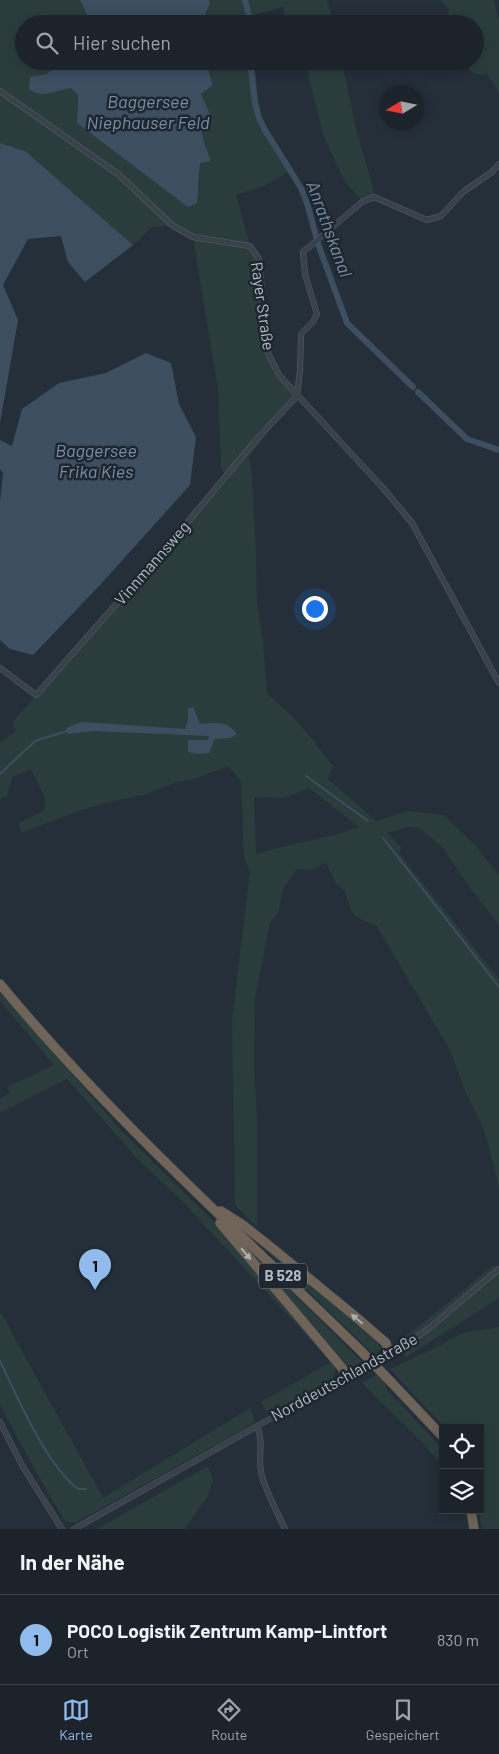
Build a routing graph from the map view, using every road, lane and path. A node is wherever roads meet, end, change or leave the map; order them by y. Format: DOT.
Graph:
graph roads {
  1 [pos="0,90"];
  2 [pos="499,164"];
  3 [pos="297,396"];
  4 [pos="0,668"];
  5 [pos="499,684"];
  6 [pos="0,984"];
  7 [pos="205,1202"];
  8 [pos="499,1269"];
  9 [pos="388,1353"];
  10 [pos="348,1375"];
  11 [pos="0,1422"];
  12 [pos="257,1426"];
  13 [pos="439,1434"];
  14 [pos="472,1514"];
  15 [pos="62,1529"];
  16 [pos="74,1529"];
  17 [pos="285,1529"];
  18 [pos="474,1529"];
  1 -- 3 [label="street, Rayer Straße"];
  2 -- 3 [label="street"];
  3 -- 4 [label="street, Vinnmannsweg"];
  3 -- 5 [label="street, Rayer Straße"];
  6 -- 7 [label="highway, B 528"];
  9 -- 7 [label="highway, one-way"];
  7 -- 10 [label="highway, one-way"];
  7 -- 13 [label="highway, B 528, bridge"];
  8 -- 9 [label="street, Norddeutschlandstraße"];
  9 -- 10 [label="street, Norddeutschlandstraße"];
  10 -- 12 [label="street, Norddeutschlandstraße"];
  11 -- 15 [label="street"];
  12 -- 16 [label="street, Norddeutschlandstraße"];
  12 -- 17 [label="street, Norddeutschlandstraße"];
  14 -- 18 [label="highway"];
}
